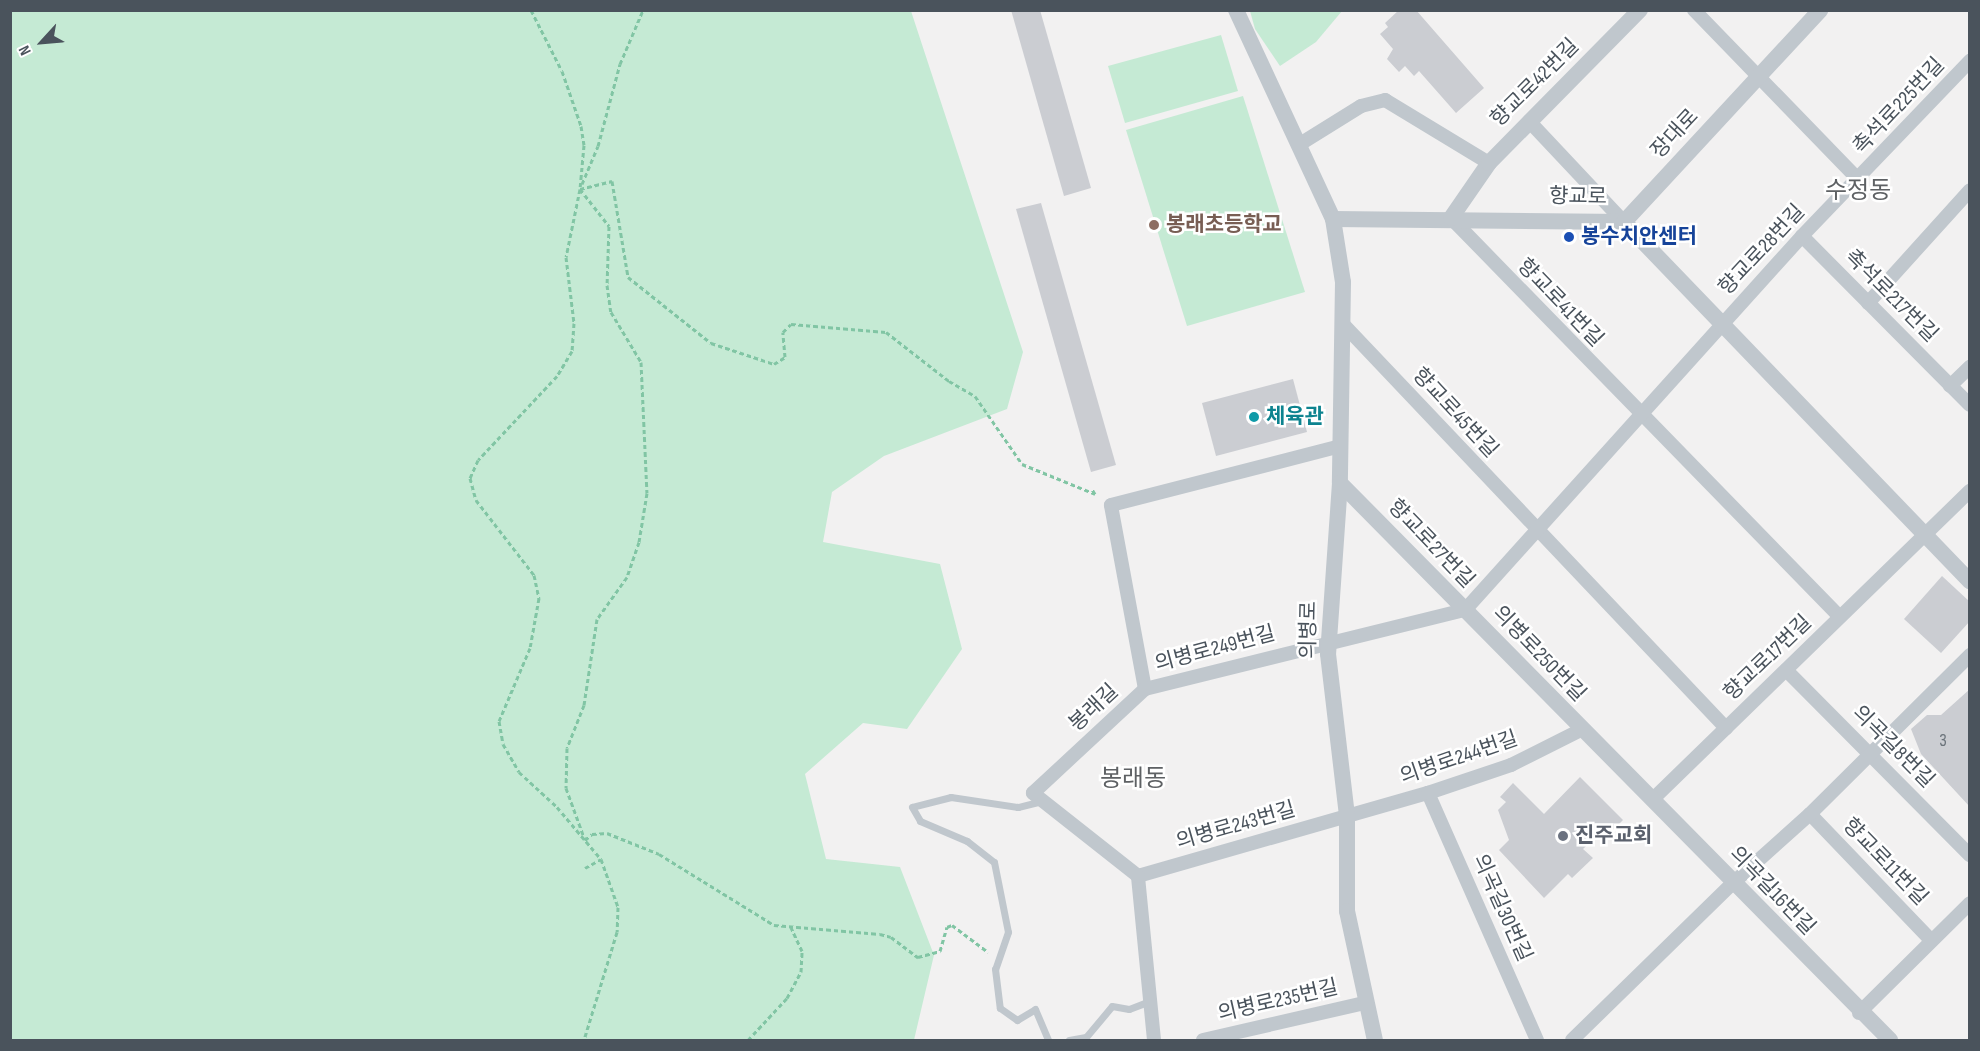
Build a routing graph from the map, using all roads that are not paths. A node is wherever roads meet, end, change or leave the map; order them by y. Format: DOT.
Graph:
graph roads {
  1 [pos="1236,10"];
  2 [pos="1640,10"];
  3 [pos="1694,10"];
  4 [pos="1820,10"];
  5 [pos="1970,61"];
  6 [pos="1759,76"];
  7 [pos="1529,121"];
  8 [pos="1300,144"];
  9 [pos="1489,163"];
  10 [pos="1859,180"];
  11 [pos="1970,190"];
  12 [pos="1451,218"];
  13 [pos="1333,219"];
  14 [pos="1624,222"];
  15 [pos="1803,236"];
  16 [pos="1869,303"];
  17 [pos="1343,324"];
  18 [pos="1723,325"];
  19 [pos="1970,367"];
  20 [pos="1950,386"];
  21 [pos="1970,405"];
  22 [pos="1640,416"];
  23 [pos="1341,446"];
  24 [pos="1340,483"];
  25 [pos="1970,491"];
  26 [pos="1537,530"];
  27 [pos="1924,535"];
  28 [pos="1970,582"];
  29 [pos="1465,610"];
  30 [pos="1840,617"];
  31 [pos="1331,641"];
  32 [pos="1970,655"];
  33 [pos="1786,670"];
  34 [pos="1145,689"];
  35 [pos="1726,728"];
  36 [pos="1581,730"];
  37 [pos="1870,753"];
  38 [pos="1428,793"];
  39 [pos="1653,800"];
  40 [pos="1042,801"];
  41 [pos="1810,814"];
  42 [pos="1347,816"];
  43 [pos="1970,855"];
  44 [pos="1138,876"];
  45 [pos="1732,883"];
  46 [pos="1970,903"];
  47 [pos="1930,939"];
  48 [pos="1150,1001"];
  49 [pos="1364,1003"];
  50 [pos="1859,1013"];
  51 [pos="1048,1041"];
  52 [pos="1069,1041"];
  53 [pos="1154,1041"];
  54 [pos="1203,1041"];
  55 [pos="1375,1041"];
  56 [pos="1537,1041"];
  57 [pos="1572,1041"];
  58 [pos="1890,1041"];
  1 -- 8 [label="street"];
  2 -- 7 [label="street, 향교로42번길"];
  3 -- 6 [label="street"];
  4 -- 6 [label="street, 장대로"];
  5 -- 10 [label="street, 촉석로225번길"];
  6 -- 10 [label="street"];
  6 -- 14 [label="street, 장대로"];
  7 -- 9 [label="street, 향교로42번길"];
  7 -- 14 [label="street"];
  8 -- 9 [label="street"];
  8 -- 13 [label="street"];
  9 -- 12 [label="street, 향교로42번길"];
  10 -- 15 [label="street, 향교로28번길"];
  11 -- 16 [label="street"];
  12 -- 13 [label="street, 향교로"];
  12 -- 14 [label="street, 향교로"];
  12 -- 22 [label="street, 향교로41번길"];
  13 -- 17 [label="street, 의병로"];
  14 -- 18 [label="street, 향교로"];
  15 -- 16 [label="street, 촉석로217번길"];
  15 -- 18 [label="street, 향교로28번길"];
  16 -- 20 [label="street, 촉석로217번길"];
  17 -- 23 [label="street, 의병로"];
  17 -- 26 [label="street, 향교로45번길"];
  18 -- 22 [label="street, 향교로27번길"];
  18 -- 27 [label="street, 향교로"];
  19 -- 20 [label="street"];
  20 -- 21 [label="street, 촉석로217번길"];
  22 -- 26 [label="street, 향교로27번길"];
  22 -- 30 [label="street, 향교로17번길"];
  23 -- 24 [label="street, 의병로"];
  23 -- 34 [label="street, 봉래길"];
  24 -- 29 [label="street, 향교로27번길"];
  24 -- 31 [label="street, 의병로"];
  25 -- 27 [label="street, 향교로17번길"];
  26 -- 29 [label="street, 향교로27번길"];
  26 -- 35 [label="street, 향교로17번길"];
  27 -- 28 [label="street, 향교로"];
  27 -- 30 [label="street, 향교로17번길"];
  29 -- 31 [label="street, 의병로250번길"];
  29 -- 36 [label="street, 의병로250번길"];
  30 -- 33 [label="street, 향교로17번길"];
  31 -- 34 [label="street, 의병로249번길"];
  31 -- 42 [label="street, 의병로"];
  32 -- 37 [label="street, 향교로11번길"];
  33 -- 35 [label="street, 향교로17번길"];
  33 -- 37 [label="street, 의곡길8번길"];
  34 -- 40 [label="street, 봉래길"];
  35 -- 39 [label="street, 향교로17번길"];
  36 -- 38 [label="street, 의병로244번길"];
  36 -- 39 [label="street, 의병로250번길"];
  37 -- 41 [label="street, 향교로11번길"];
  37 -- 43 [label="street, 의곡길8번길"];
  38 -- 42 [label="street, 의병로244번길"];
  38 -- 56 [label="street, 의곡길30번길"];
  39 -- 45 [label="street, 의곡길16번길"];
  40 -- 44 [label="street"];
  40 -- 51 [label="lane"];
  41 -- 45 [label="street, 향교로11번길"];
  41 -- 47 [label="street, 향교로11번길"];
  42 -- 44 [label="street, 의병로243번길"];
  42 -- 49 [label="street, 의병로"];
  44 -- 48 [label="street"];
  45 -- 50 [label="street, 의곡길16번길"];
  45 -- 57 [label="street, 향교로11번길"];
  46 -- 47 [label="street"];
  47 -- 50 [label="street"];
  48 -- 52 [label="lane"];
  48 -- 53 [label="street"];
  49 -- 54 [label="street, 의병로235번길"];
  49 -- 55 [label="street, 의병로"];
  50 -- 58 [label="street, 의곡길16번길"];
}
